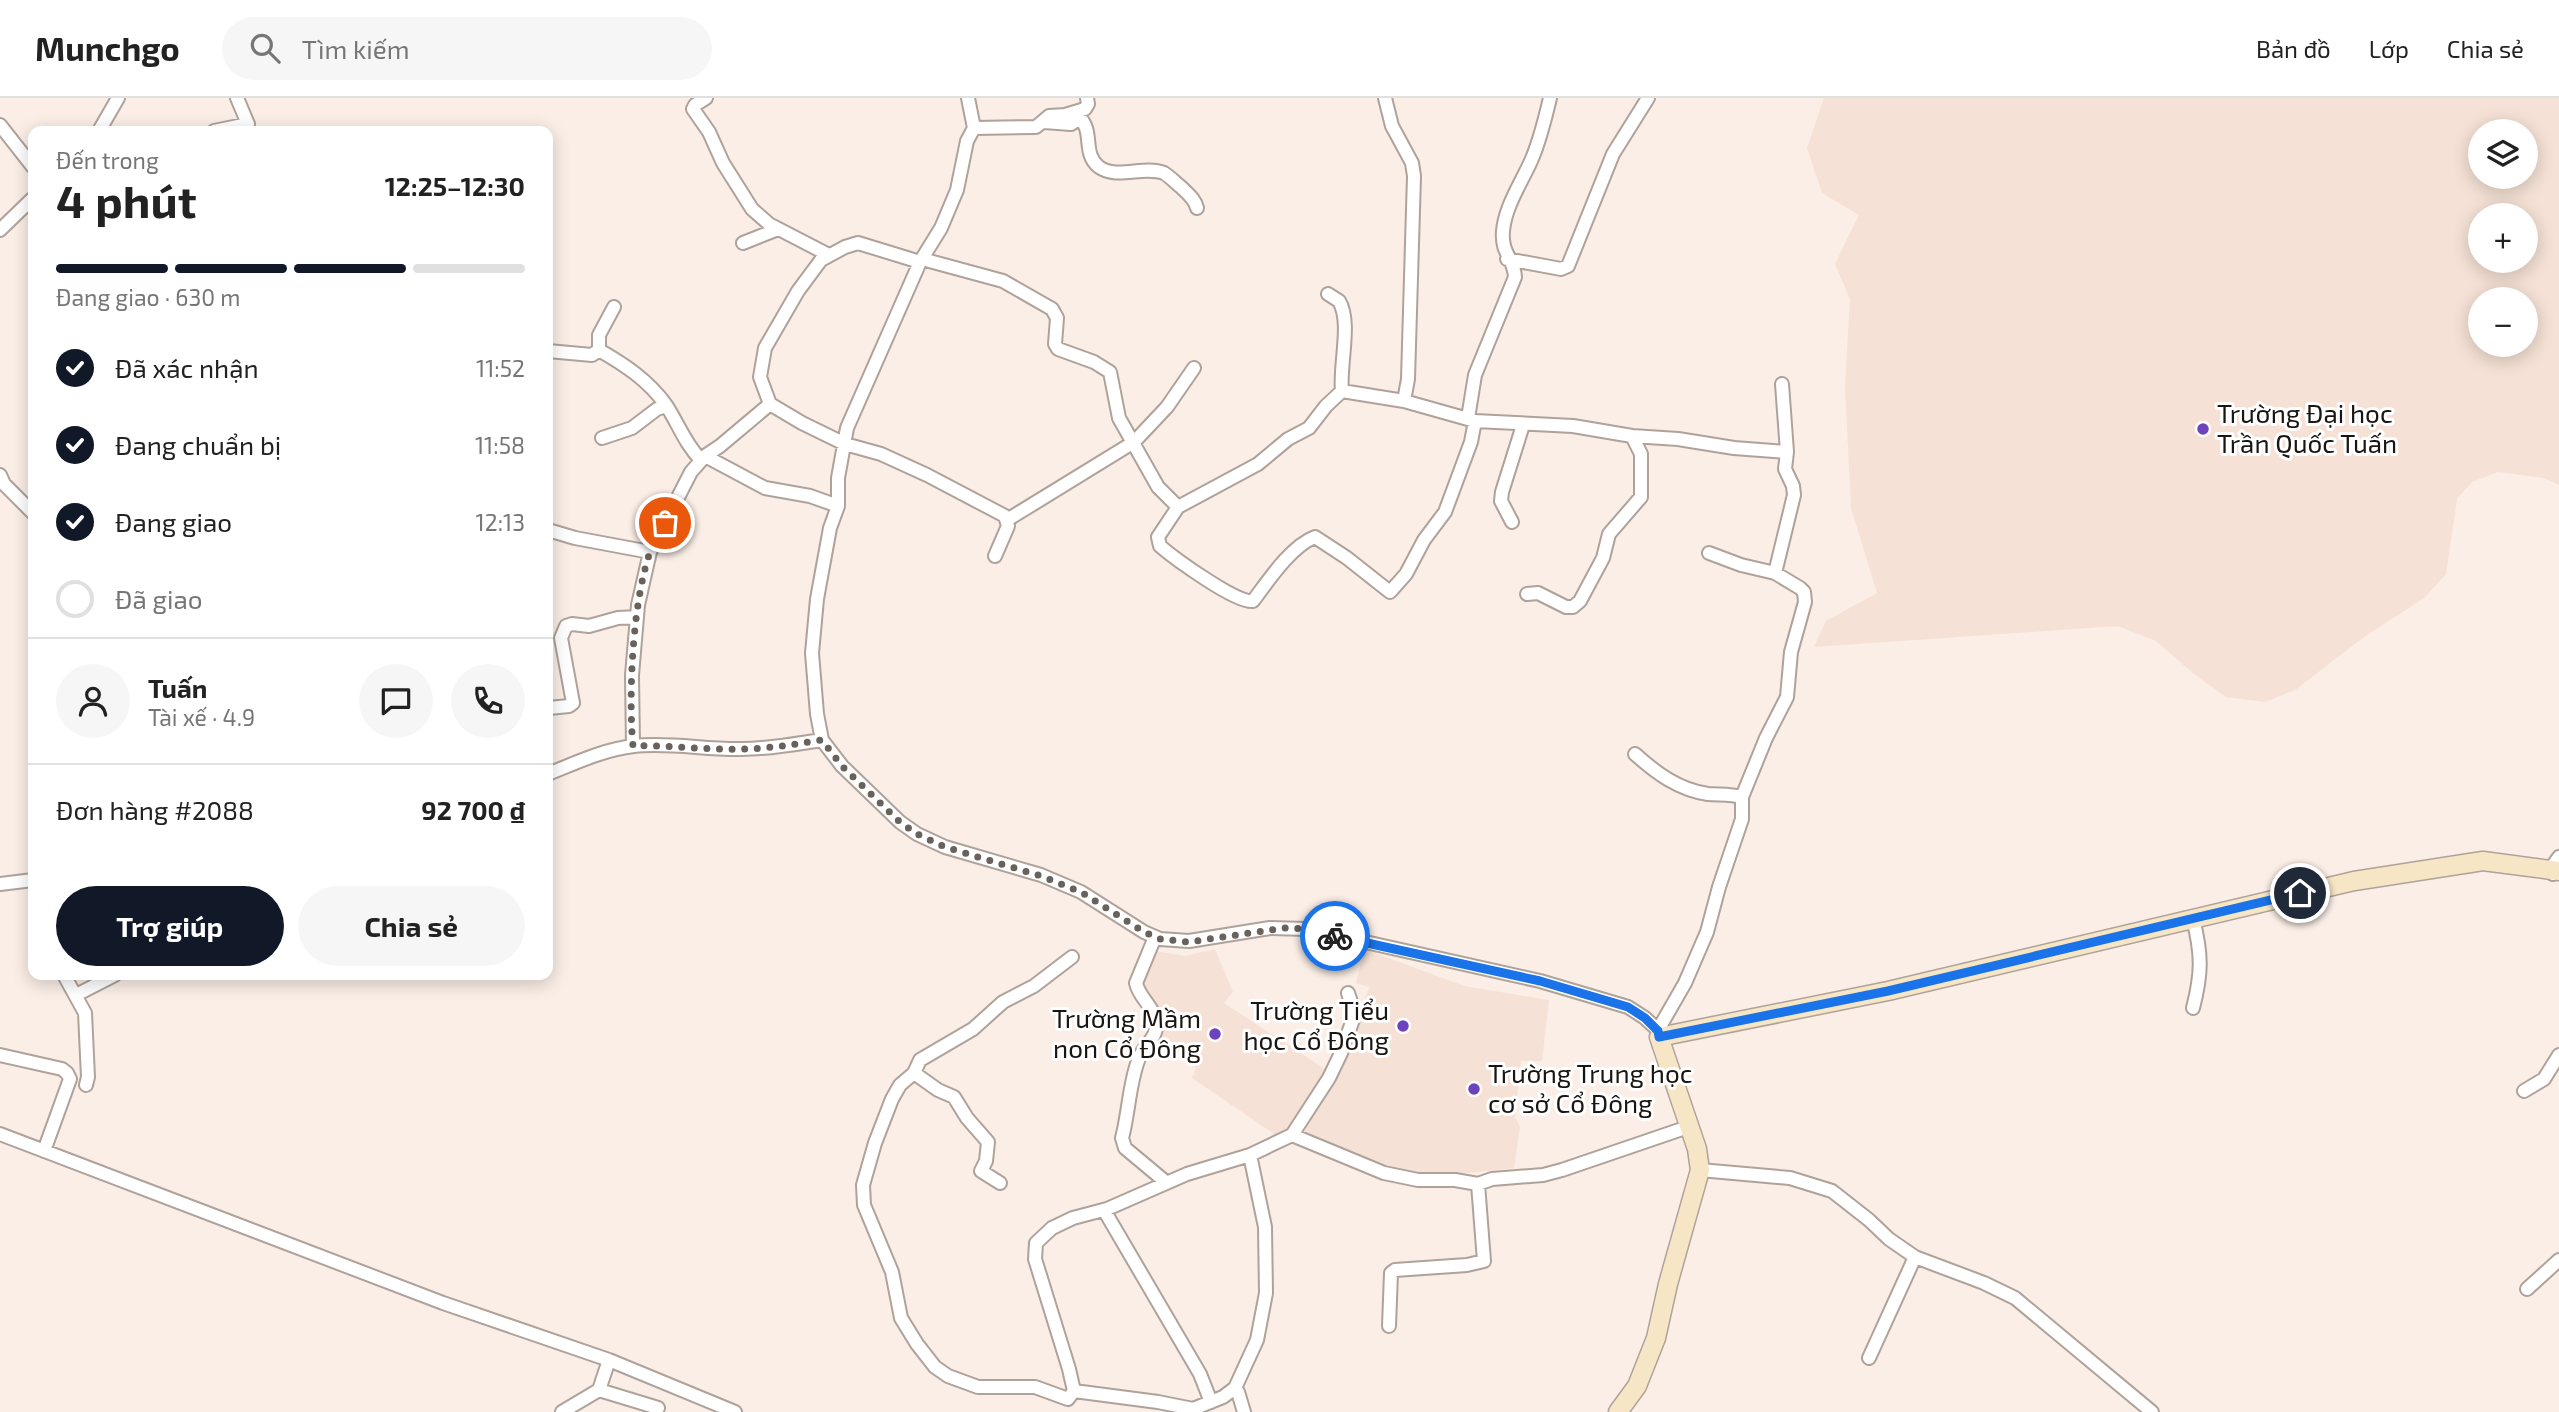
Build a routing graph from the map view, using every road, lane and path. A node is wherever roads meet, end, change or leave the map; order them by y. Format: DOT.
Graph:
graph roads {
  1 [pos="118,98"];
  2 [pos="237,98"];
  3 [pos="706,98"];
  4 [pos="968,98"];
  5 [pos="1087,98"];
  6 [pos="1385,98"];
  7 [pos="1550,98"];
  8 [pos="1648,98"];
  9 [pos="1044,122"];
  10 [pos="0,125"];
  11 [pos="102,126"];
  12 [pos="238,126"];
  13 [pos="974,128"];
  14 [pos="28,161"];
  15 [pos="28,203"];
  16 [pos="1197,208"];
  17 [pos="778,229"];
  18 [pos="0,230"];
  19 [pos="743,243"];
  20 [pos="830,255"];
  21 [pos="1507,259"];
  22 [pos="921,260"];
  23 [pos="1328,294"];
  24 [pos="614,307"];
  25 [pos="599,350"];
  26 [pos="553,351"];
  27 [pos="1194,368"];
  28 [pos="1782,384"];
  29 [pos="1342,391"];
  30 [pos="1404,401"];
  31 [pos="770,404"];
  32 [pos="666,406"];
  33 [pos="1471,419"];
  34 [pos="1524,425"];
  35 [pos="1632,436"];
  36 [pos="602,438"];
  37 [pos="1134,442"];
  38 [pos="845,444"];
  39 [pos="1787,452"];
  40 [pos="703,458"];
  41 [pos="0,475"];
  42 [pos="838,506"];
  43 [pos="1178,507"];
  44 [pos="28,508"];
  45 [pos="1007,520"];
  46 [pos="1512,523"];
  47 [pos="553,531"];
  48 [pos="650,552"];
  49 [pos="1709,552"];
  50 [pos="995,556"];
  51 [pos="1775,573"];
  52 [pos="1527,594"];
  53 [pos="637,617"];
  54 [pos="553,708"];
  55 [pos="822,740"];
  56 [pos="633,746"];
  57 [pos="1635,754"];
  58 [pos="553,772"];
  59 [pos="1742,797"];
  60 [pos="2557,869"];
  61 [pos="28,881"];
  62 [pos="0,884"];
  63 [pos="2193,919"];
  64 [pos="1156,937"];
  65 [pos="1072,957"];
  66 [pos="67,980"];
  67 [pos="105,980"];
  68 [pos="1348,993"];
  69 [pos="76,995"];
  70 [pos="2193,1008"];
  71 [pos="1658,1034"];
  72 [pos="0,1055"];
  73 [pos="2559,1055"];
  74 [pos="914,1073"];
  75 [pos="86,1085"];
  76 [pos="2524,1091"];
  77 [pos="1688,1127"];
  78 [pos="0,1134"];
  79 [pos="1292,1135"];
  80 [pos="44,1151"];
  81 [pos="1250,1155"];
  82 [pos="1700,1170"];
  83 [pos="1000,1183"];
  84 [pos="1167,1183"];
  85 [pos="1478,1184"];
  86 [pos="1104,1210"];
  87 [pos="1915,1257"];
  88 [pos="2559,1260"];
  89 [pos="2527,1289"];
  90 [pos="1389,1326"];
  91 [pos="1869,1358"];
  92 [pos="609,1360"];
  93 [pos="1235,1388"];
  94 [pos="599,1390"];
  95 [pos="1074,1391"];
  96 [pos="1212,1402"];
  97 [pos="658,1408"];
  98 [pos="562,1412"];
  99 [pos="735,1412"];
  100 [pos="1244,1412"];
  101 [pos="1618,1412"];
  102 [pos="2152,1412"];
  1 -- 11 [label="street"];
  2 -- 12 [label="street"];
  3 -- 17 [label="street"];
  4 -- 13 [label="street"];
  5 -- 9 [label="street"];
  6 -- 30 [label="street"];
  7 -- 21 [label="street"];
  8 -- 21 [label="street"];
  9 -- 13 [label="street"];
  9 -- 16 [label="street"];
  10 -- 14 [label="street"];
  13 -- 22 [label="street"];
  15 -- 18 [label="street"];
  17 -- 19 [label="street"];
  17 -- 20 [label="street"];
  20 -- 22 [label="street"];
  20 -- 31 [label="street"];
  21 -- 33 [label="street"];
  22 -- 37 [label="street"];
  22 -- 38 [label="street"];
  23 -- 29 [label="street"];
  24 -- 25 [label="street"];
  25 -- 26 [label="street"];
  25 -- 32 [label="street"];
  27 -- 37 [label="street"];
  28 -- 39 [label="street"];
  29 -- 30 [label="street"];
  29 -- 43 [label="street"];
  30 -- 33 [label="street"];
  31 -- 38 [label="street"];
  31 -- 40 [label="street"];
  32 -- 36 [label="street"];
  32 -- 40 [label="street"];
  33 -- 34 [label="street"];
  33 -- 43 [label="street"];
  34 -- 35 [label="street"];
  34 -- 46 [label="street"];
  35 -- 39 [label="street"];
  35 -- 52 [label="street"];
  37 -- 43 [label="street"];
  37 -- 45 [label="street"];
  38 -- 42 [label="street"];
  38 -- 45 [label="street"];
  39 -- 51 [label="street"];
  40 -- 42 [label="street"];
  40 -- 48 [label="street"];
  41 -- 44 [label="street"];
  42 -- 55 [label="street"];
  45 -- 50 [label="street"];
  47 -- 48 [label="street"];
  48 -- 53 [label="street"];
  49 -- 51 [label="street"];
  51 -- 59 [label="street"];
  53 -- 54 [label="street"];
  53 -- 56 [label="street"];
  55 -- 56 [label="street"];
  55 -- 64 [label="street"];
  56 -- 58 [label="street"];
  57 -- 59 [label="street"];
  59 -- 71 [label="street"];
  60 -- 63 [label="street"];
  61 -- 62 [label="street"];
  63 -- 70 [label="street"];
  63 -- 71 [label="street"];
  64 -- 71 [label="street"];
  64 -- 84 [label="street"];
  65 -- 74 [label="street"];
  66 -- 69 [label="street"];
  67 -- 69 [label="street"];
  68 -- 79 [label="street"];
  69 -- 75 [label="street"];
  71 -- 77 [label="street"];
  72 -- 80 [label="street"];
  73 -- 76 [label="street"];
  74 -- 83 [label="street"];
  74 -- 95 [label="street"];
  77 -- 82 [label="street"];
  77 -- 85 [label="street"];
  78 -- 80 [label="street"];
  79 -- 81 [label="street"];
  79 -- 85 [label="street"];
  80 -- 92 [label="street"];
  81 -- 84 [label="street"];
  81 -- 93 [label="street"];
  82 -- 87 [label="street"];
  82 -- 101 [label="street"];
  84 -- 86 [label="street"];
  85 -- 90 [label="street"];
  86 -- 95 [label="street"];
  86 -- 96 [label="street"];
  87 -- 91 [label="street"];
  87 -- 102 [label="street"];
  88 -- 89 [label="street"];
  92 -- 94 [label="street"];
  92 -- 99 [label="street"];
  93 -- 96 [label="street"];
  93 -- 100 [label="street"];
  94 -- 97 [label="street"];
  94 -- 98 [label="street"];
  95 -- 96 [label="street"];
}
